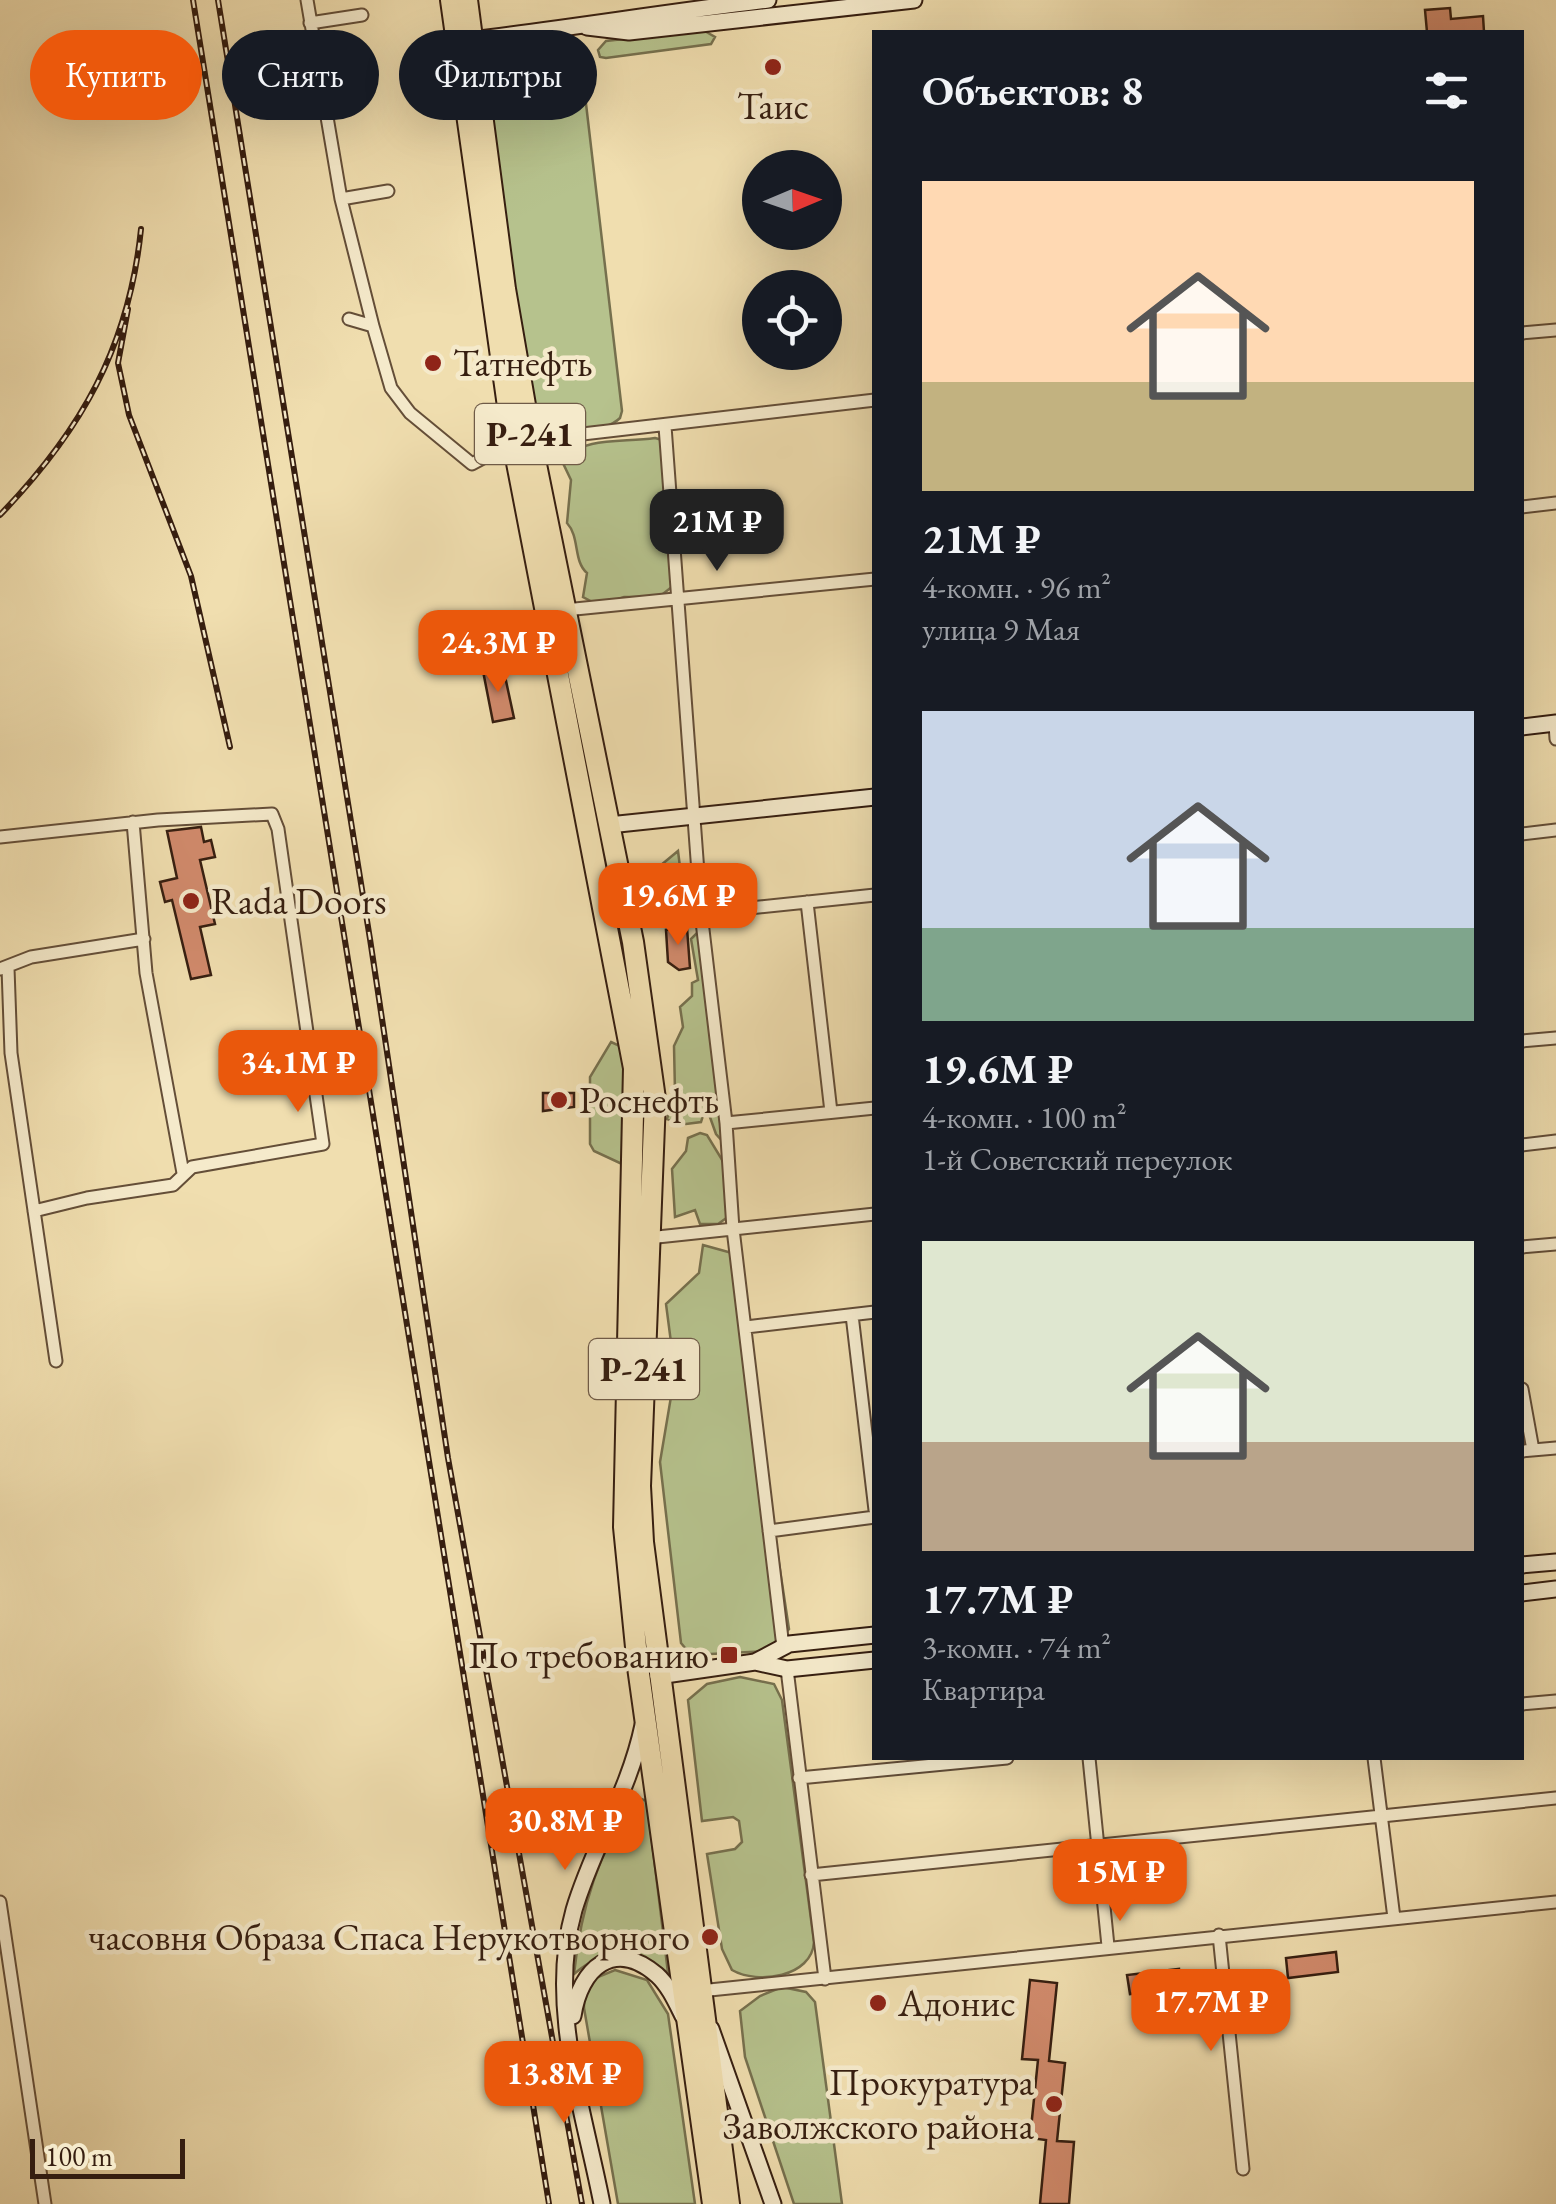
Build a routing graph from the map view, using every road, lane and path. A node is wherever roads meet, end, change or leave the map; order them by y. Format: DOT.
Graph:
graph roads {
  1 [pos="307,0"];
  2 [pos="452,0"];
  3 [pos="467,0"];
  4 [pos="768,0"];
  5 [pos="914,0"];
  6 [pos="362,16"];
  7 [pos="310,22"];
  8 [pos="587,28"];
  9 [pos="461,30"];
  10 [pos="465,30"];
  11 [pos="566,30"];
  12 [pos="474,120"];
  13 [pos="388,191"];
  14 [pos="341,199"];
  15 [pos="350,319"];
  16 [pos="374,326"];
  17 [pos="1556,330"];
  18 [pos="1524,333"];
  19 [pos="872,400"];
  20 [pos="665,426"];
  21 [pos="514,443"];
  22 [pos="1556,504"];
  23 [pos="1524,507"];
  24 [pos="872,579"];
  25 [pos="675,599"];
  26 [pos="565,610"];
  27 [pos="1556,724"];
  28 [pos="1524,727"];
  29 [pos="1556,740"];
  30 [pos="872,797"];
  31 [pos="696,816"];
  32 [pos="133,822"];
  33 [pos="599,827"];
  34 [pos="1556,830"];
  35 [pos="1524,834"];
  36 [pos="0,837"];
  37 [pos="872,896"];
  38 [pos="807,902"];
  39 [pos="701,913"];
  40 [pos="144,939"];
  41 [pos="4,969"];
  42 [pos="1556,1038"];
  43 [pos="1524,1041"];
  44 [pos="872,1108"];
  45 [pos="831,1112"];
  46 [pos="726,1123"];
  47 [pos="1556,1142"];
  48 [pos="1524,1145"];
  49 [pos="183,1173"];
  50 [pos="34,1211"];
  51 [pos="872,1214"];
  52 [pos="733,1229"];
  53 [pos="648,1238"];
  54 [pos="1556,1244"];
  55 [pos="1524,1247"];
  56 [pos="872,1312"];
  57 [pos="852,1315"];
  58 [pos="746,1327"];
  59 [pos="56,1361"];
  60 [pos="1524,1410"];
  61 [pos="1556,1448"];
  62 [pos="1528,1451"];
  63 [pos="872,1488"];
  64 [pos="872,1514"];
  65 [pos="769,1530"];
  66 [pos="1556,1562"];
  67 [pos="1524,1566"];
  68 [pos="1556,1589"];
  69 [pos="1524,1593"];
  70 [pos="872,1635"];
  71 [pos="782,1647"];
  72 [pos="872,1660"];
  73 [pos="755,1662"];
  74 [pos="787,1669"];
  75 [pos="649,1678"];
  76 [pos="1556,1700"];
  77 [pos="1524,1704"];
  78 [pos="645,1716"];
  79 [pos="986,1760"];
  80 [pos="1088,1760"];
  81 [pos="1374,1760"];
  82 [pos="799,1778"];
  83 [pos="1556,1798"];
  84 [pos="1381,1817"];
  85 [pos="1099,1846"];
  86 [pos="811,1875"];
  87 [pos="0,1902"];
  88 [pos="1556,1902"];
  89 [pos="1394,1918"];
  90 [pos="1219,1935"];
  91 [pos="1108,1946"];
  92 [pos="825,1980"];
  93 [pos="695,1997"];
  94 [pos="690,2030"];
  95 [pos="570,2040"];
  96 [pos="1243,2169"];
  97 [pos="45,2204"];
  98 [pos="602,2204"];
  99 [pos="713,2204"];
  100 [pos="729,2204"];
  101 [pos="773,2204"];
  1 -- 7 [label="street"];
  2 -- 9 [label="highway, Р-241"];
  3 -- 10 [label="highway, Р-241"];
  4 -- 8 [label="main road"];
  5 -- 8 [label="main road"];
  6 -- 7 [label="street"];
  7 -- 14 [label="street"];
  8 -- 11 [label="main road"];
  12 -- 21 [label="highway, Р-241"];
  13 -- 14 [label="street"];
  14 -- 16 [label="street"];
  15 -- 16 [label="street"];
  16 -- 21 [label="street"];
  17 -- 18 [label="street"];
  19 -- 20 [label="street"];
  20 -- 21 [label="street"];
  20 -- 25 [label="street"];
  21 -- 26 [label="highway, Р-241"];
  21 -- 33 [label="highway, Р-241"];
  22 -- 23 [label="street"];
  24 -- 25 [label="street"];
  25 -- 26 [label="street"];
  25 -- 31 [label="street"];
  26 -- 33 [label="highway, Р-241"];
  27 -- 28 [label="main road"];
  27 -- 29 [label="street"];
  30 -- 31 [label="main road"];
  31 -- 33 [label="main road"];
  31 -- 39 [label="street"];
  32 -- 36 [label="street"];
  32 -- 40 [label="street"];
  32 -- 49 [label="street"];
  33 -- 53 [label="highway, Р-241"];
  33 -- 75 [label="highway, Р-241"];
  34 -- 35 [label="street"];
  37 -- 38 [label="street"];
  38 -- 39 [label="street"];
  38 -- 45 [label="street"];
  39 -- 46 [label="street"];
  40 -- 41 [label="street"];
  40 -- 49 [label="street"];
  41 -- 50 [label="street"];
  42 -- 43 [label="street"];
  44 -- 45 [label="street"];
  45 -- 46 [label="street"];
  46 -- 52 [label="street"];
  47 -- 48 [label="street"];
  49 -- 50 [label="street"];
  50 -- 59 [label="street"];
  51 -- 52 [label="street"];
  52 -- 53 [label="street"];
  52 -- 58 [label="street"];
  53 -- 75 [label="highway, Р-241"];
  54 -- 55 [label="street"];
  56 -- 57 [label="street"];
  57 -- 58 [label="street"];
  57 -- 63 [label="street"];
  58 -- 65 [label="street"];
  60 -- 62 [label="street"];
  61 -- 62 [label="street"];
  64 -- 65 [label="street"];
  65 -- 71 [label="street"];
  66 -- 67 [label="main road"];
  68 -- 69 [label="main road"];
  70 -- 71 [label="main road"];
  71 -- 73 [label="main road"];
  72 -- 74 [label="main road"];
  73 -- 74 [label="main road"];
  73 -- 75 [label="main road"];
  74 -- 82 [label="street"];
  75 -- 78 [label="highway, Р-241"];
  75 -- 93 [label="highway, Р-241"];
  76 -- 77 [label="street"];
  78 -- 93 [label="highway, Р-241"];
  78 -- 95 [label="main road"];
  79 -- 82 [label="street"];
  80 -- 85 [label="street"];
  81 -- 84 [label="street"];
  82 -- 86 [label="street"];
  83 -- 84 [label="street"];
  84 -- 85 [label="street"];
  84 -- 89 [label="street"];
  85 -- 86 [label="street"];
  85 -- 91 [label="street"];
  86 -- 92 [label="street"];
  87 -- 97 [label="street"];
  88 -- 89 [label="street"];
  89 -- 90 [label="street"];
  90 -- 91 [label="street"];
  90 -- 96 [label="street"];
  91 -- 92 [label="street"];
  92 -- 93 [label="street"];
  93 -- 94 [label="highway, Р-241"];
  93 -- 100 [label="highway, Р-241"];
  93 -- 101 [label="main road"];
  94 -- 95 [label="main road"];
  94 -- 99 [label="highway, Р-241"];
  95 -- 98 [label="main road"];
}
